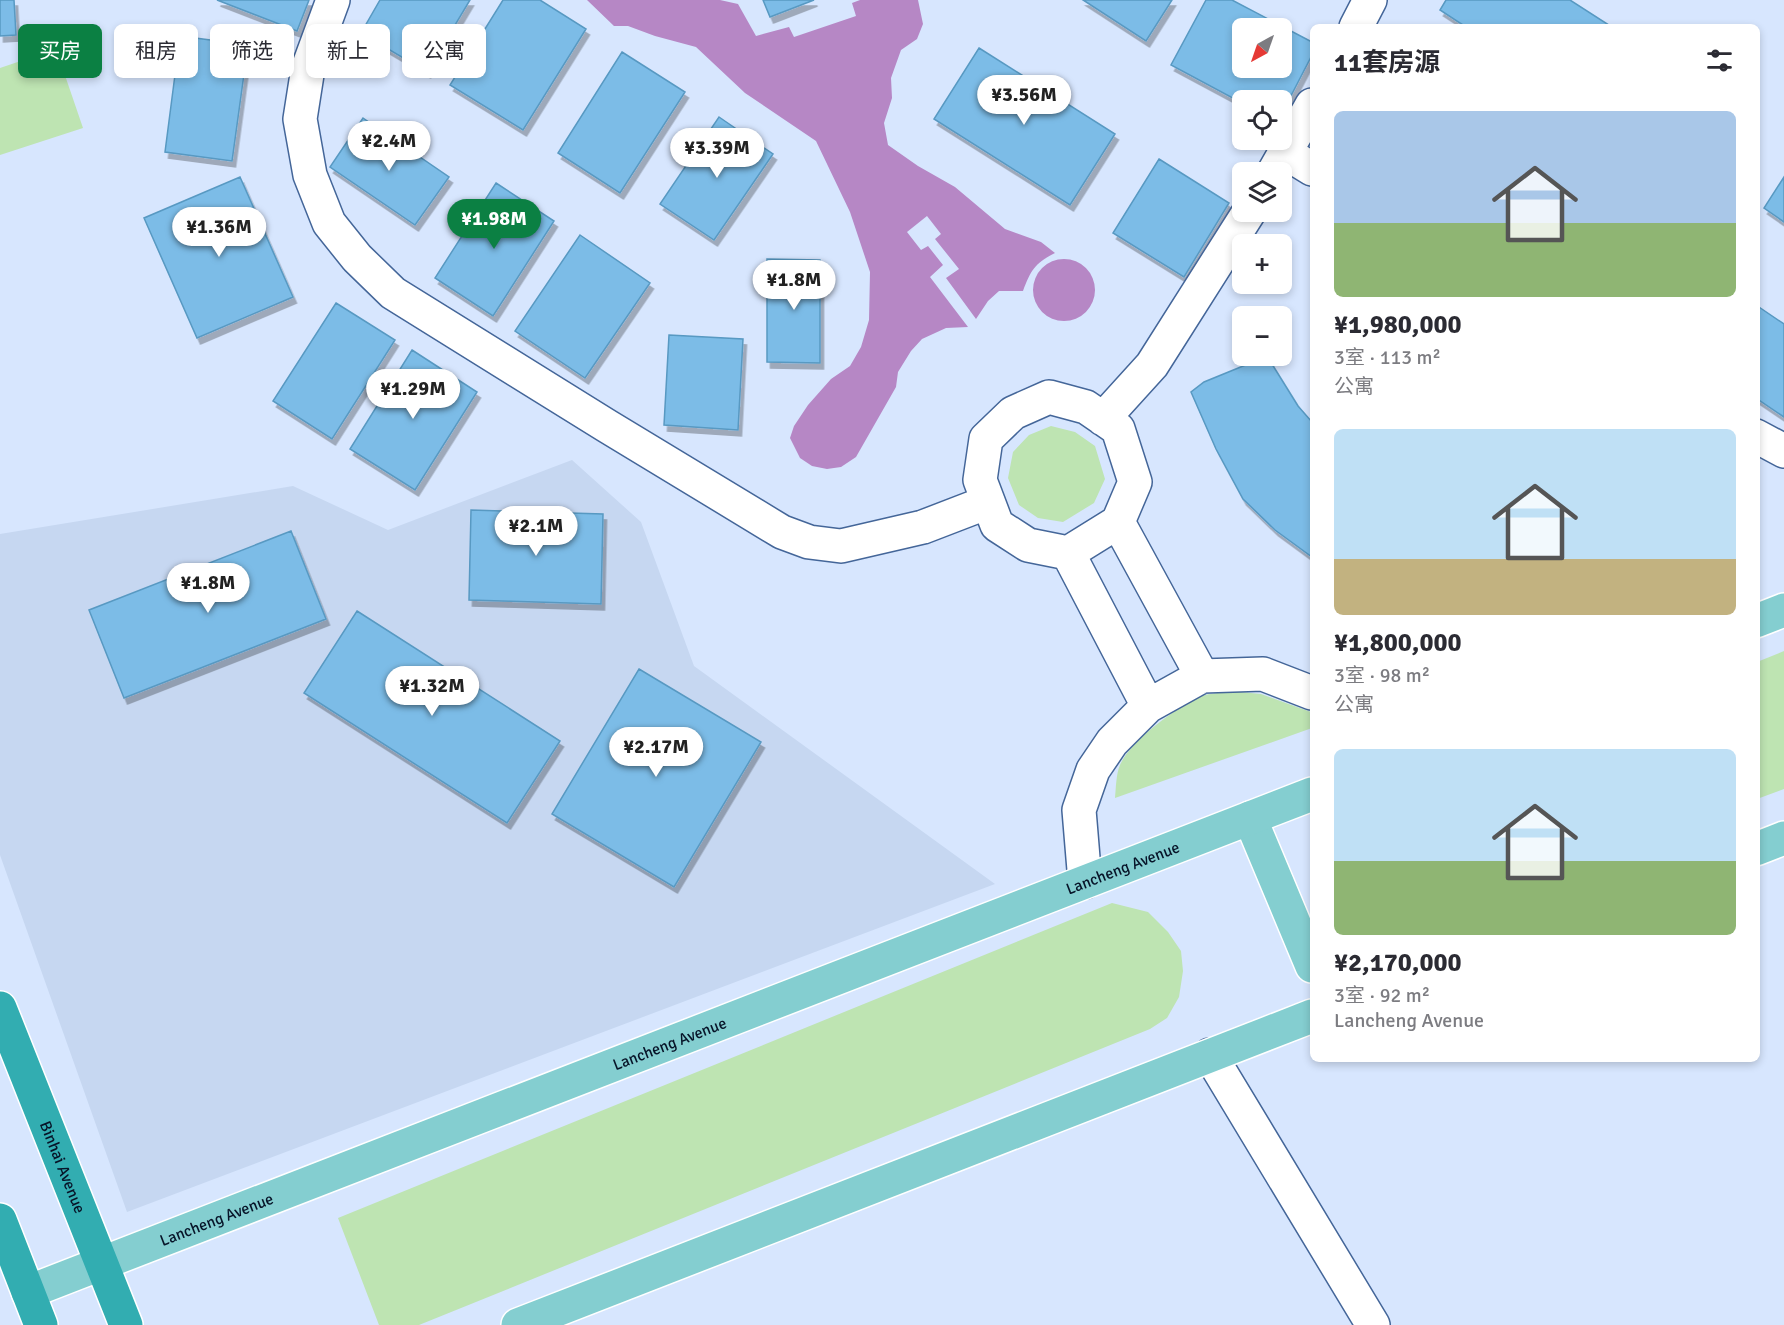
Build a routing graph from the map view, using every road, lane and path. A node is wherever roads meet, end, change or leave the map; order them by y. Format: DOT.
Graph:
graph roads {
  1 [pos="333,0"];
  2 [pos="1370,0"];
  3 [pos="1358,24"];
  4 [pos="1310,111"];
  5 [pos="1292,162"];
  6 [pos="1244,222"];
  7 [pos="1103,419"];
  8 [pos="1760,438"];
  9 [pos="1784,451"];
  10 [pos="988,502"];
  11 [pos="1118,522"];
  12 [pos="1068,553"];
  13 [pos="1784,610"];
  14 [pos="1760,619"];
  15 [pos="1202,676"];
  16 [pos="1310,692"];
  17 [pos="1148,706"];
  18 [pos="1310,795"];
  19 [pos="1250,818"];
  20 [pos="1784,838"];
  21 [pos="1760,847"];
  22 [pos="1085,882"];
  23 [pos="1310,961"];
  24 [pos="0,1008"];
  25 [pos="1310,1017"];
  26 [pos="1210,1055"];
  27 [pos="0,1220"];
  28 [pos="103,1263"];
  29 [pos="28,1292"];
  30 [pos="41,1325"];
  31 [pos="126,1325"];
  32 [pos="518,1325"];
  33 [pos="1373,1325"];
  1 -- 10 [label="street"];
  2 -- 3 [label="street"];
  4 -- 5 [label="street"];
  6 -- 7 [label="street"];
  7 -- 10 [label="street"];
  7 -- 11 [label="street"];
  8 -- 9 [label="street"];
  10 -- 12 [label="street"];
  11 -- 12 [label="street"];
  11 -- 15 [label="street"];
  12 -- 17 [label="street"];
  13 -- 14 [label="main road"];
  15 -- 16 [label="street"];
  15 -- 17 [label="street"];
  17 -- 22 [label="street"];
  18 -- 19 [label="main road, Lancheng Avenue"];
  19 -- 22 [label="main road, Lancheng Avenue"];
  19 -- 23 [label="main road"];
  20 -- 21 [label="main road"];
  22 -- 28 [label="main road, Lancheng Avenue"];
  24 -- 28 [label="highway, Binhai Avenue"];
  25 -- 26 [label="main road"];
  26 -- 32 [label="main road"];
  26 -- 33 [label="street"];
  27 -- 29 [label="highway"];
  28 -- 29 [label="main road, Lancheng Avenue"];
  28 -- 31 [label="highway, Binhai Avenue"];
  29 -- 30 [label="highway"];
}
